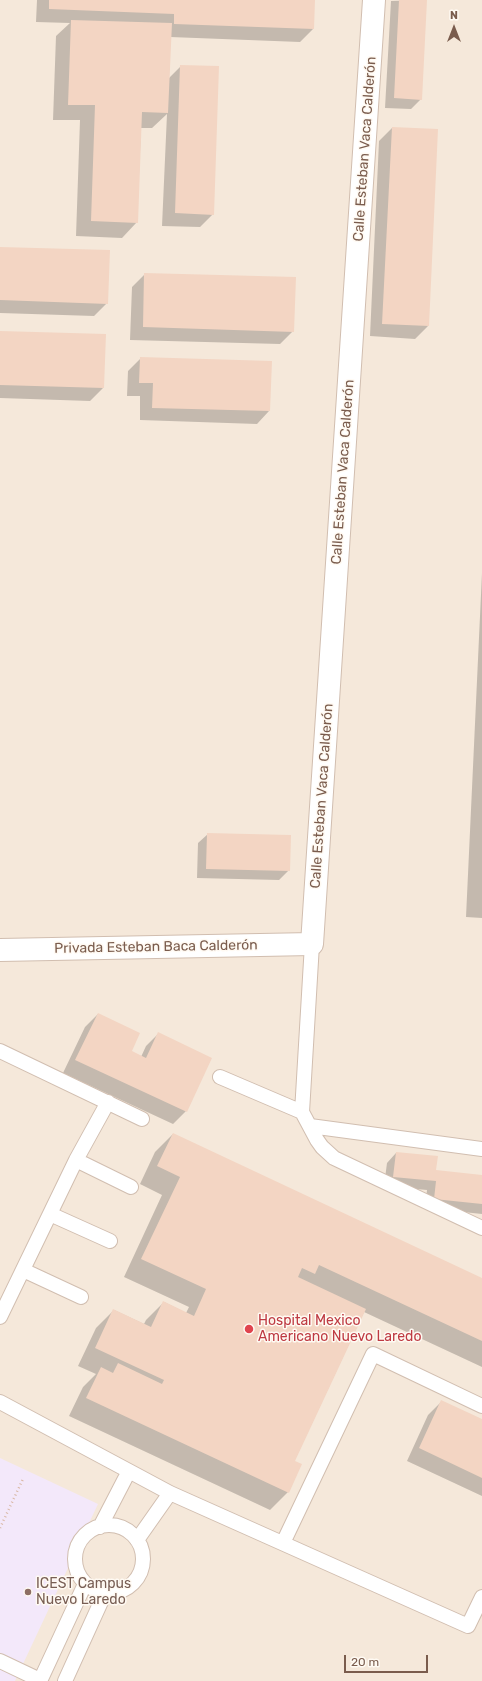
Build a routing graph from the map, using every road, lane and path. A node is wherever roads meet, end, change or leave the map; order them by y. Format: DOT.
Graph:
graph roads {
  1 [pos="374,0"];
  2 [pos="312,944"];
  3 [pos="0,950"];
  4 [pos="0,1051"];
  5 [pos="220,1077"];
  6 [pos="108,1102"];
  7 [pos="302,1112"];
  8 [pos="142,1119"];
  9 [pos="310,1126"];
  10 [pos="482,1149"];
  11 [pos="76,1160"];
  12 [pos="131,1187"];
  13 [pos="50,1214"];
  14 [pos="482,1228"];
  15 [pos="110,1241"];
  16 [pos="23,1270"];
  17 [pos="81,1297"];
  18 [pos="0,1318"];
  19 [pos="0,1402"];
  20 [pos="482,1406"];
  21 [pos="129,1471"];
  22 [pos="23,1479"];
  23 [pos="170,1493"];
  24 [pos="100,1527"];
  25 [pos="0,1528"];
  26 [pos="137,1540"];
  27 [pos="283,1543"];
  28 [pos="85,1584"];
  29 [pos="105,1593"];
  30 [pos="482,1597"];
  31 [pos="0,1661"];
  32 [pos="40,1680"];
  33 [pos="65,1681"];
  1 -- 2 [label="street, Calle Esteban Vaca Calderón"];
  2 -- 3 [label="street, Privada Esteban Baca Calderón"];
  2 -- 7 [label="lane"];
  4 -- 6 [label="lane"];
  5 -- 7 [label="lane"];
  6 -- 8 [label="lane"];
  6 -- 11 [label="lane"];
  7 -- 9 [label="lane"];
  9 -- 10 [label="lane"];
  9 -- 14 [label="lane"];
  11 -- 12 [label="lane"];
  11 -- 13 [label="lane"];
  13 -- 15 [label="lane"];
  13 -- 16 [label="lane"];
  16 -- 17 [label="lane"];
  16 -- 18 [label="lane"];
  19 -- 21 [label="lane"];
  20 -- 27 [label="lane"];
  21 -- 23 [label="lane"];
  21 -- 24 [label="lane"];
  22 -- 25 [label="path"];
  23 -- 26 [label="lane"];
  23 -- 27 [label="lane"];
  24 -- 26 [label="lane"];
  24 -- 28 [label="lane"];
  26 -- 29 [label="lane"];
  27 -- 30 [label="lane"];
  28 -- 29 [label="lane"];
  28 -- 32 [label="lane"];
  29 -- 33 [label="lane"];
  31 -- 32 [label="lane"];
}
